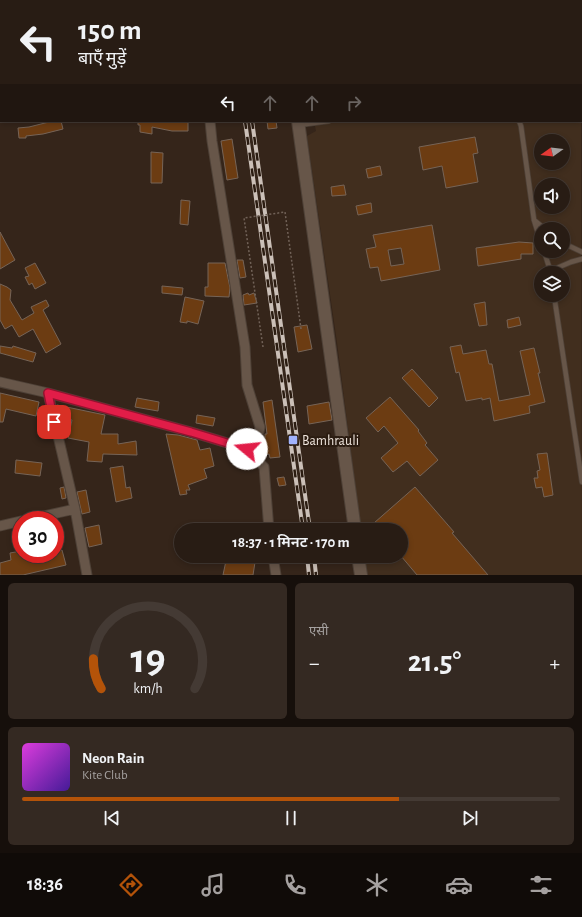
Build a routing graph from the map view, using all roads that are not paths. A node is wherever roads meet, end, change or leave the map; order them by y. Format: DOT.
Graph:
graph roads {
  1 [pos="210,122"];
  2 [pos="314,122"];
  3 [pos="520,122"];
  4 [pos="299,123"];
  5 [pos="534,220"];
  6 [pos="536,222"];
  7 [pos="570,246"];
  8 [pos="582,252"];
  9 [pos="582,259"];
  10 [pos="563,266"];
  11 [pos="555,302"];
  12 [pos="0,382"];
  13 [pos="48,393"];
  14 [pos="254,456"];
  15 [pos="582,482"];
  16 [pos="75,509"];
  17 [pos="64,511"];
  18 [pos="12,523"];
  19 [pos="268,523"];
  20 [pos="354,523"];
  21 [pos="0,526"];
  22 [pos="274,563"];
  23 [pos="359,563"];
  24 [pos="86,575"];
  25 [pos="276,575"];
  26 [pos="361,575"];
  1 -- 14 [label="street"];
  2 -- 4 [label="lane"];
  3 -- 5 [label="lane"];
  4 -- 20 [label="main road"];
  5 -- 6 [label="lane"];
  7 -- 8 [label="lane"];
  9 -- 10 [label="lane"];
  11 -- 15 [label="lane"];
  12 -- 13 [label="street"];
  13 -- 14 [label="street"];
  13 -- 16 [label="street"];
  14 -- 19 [label="street"];
  16 -- 17 [label="street"];
  16 -- 24 [label="street"];
  18 -- 21 [label="street"];
  22 -- 25 [label="street"];
  23 -- 26 [label="main road"];
}
